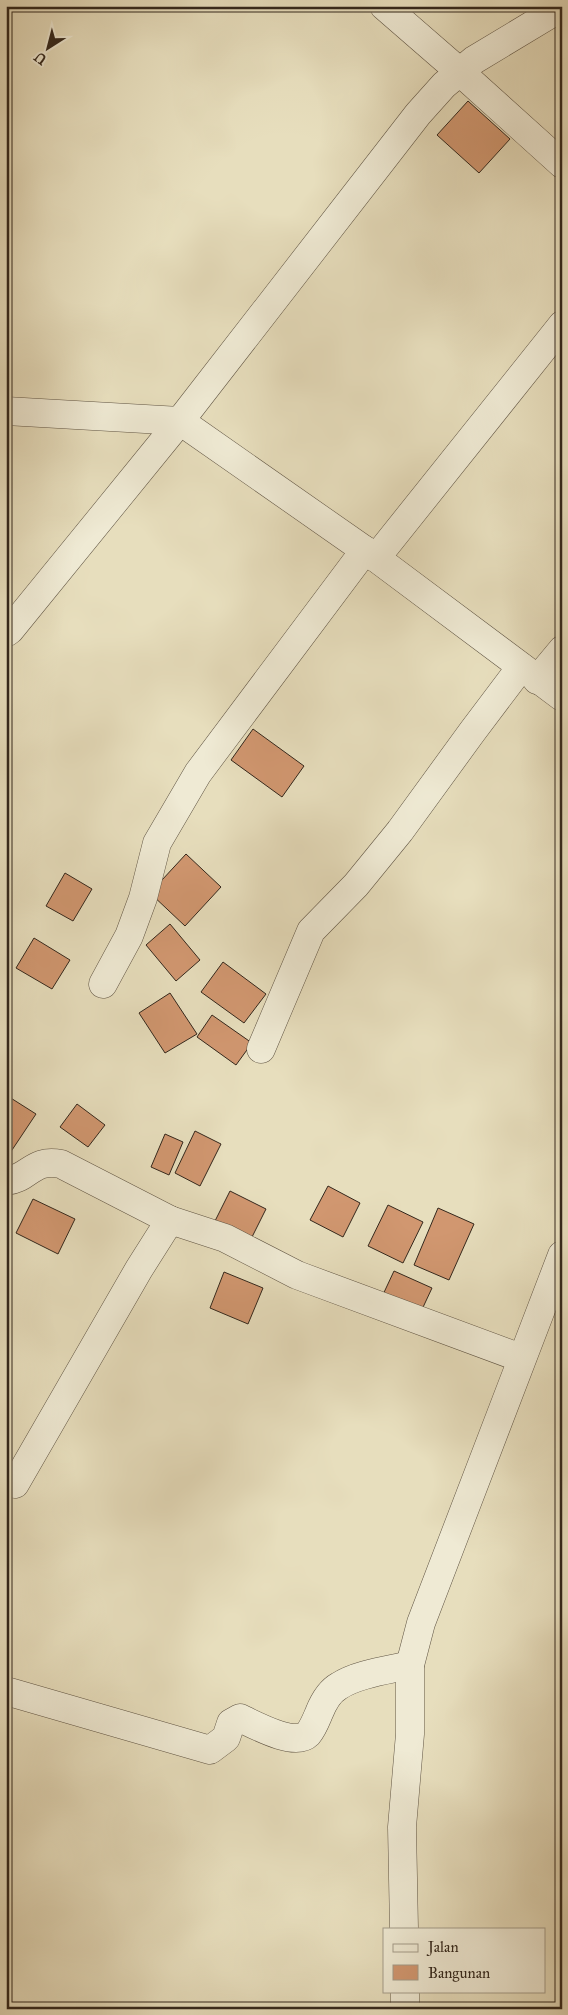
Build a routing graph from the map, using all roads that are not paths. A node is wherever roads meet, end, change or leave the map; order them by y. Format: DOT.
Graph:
graph roads {
  1 [pos="384,6"];
  2 [pos="562,7"];
  3 [pos="460,72"];
  4 [pos="562,164"];
  5 [pos="562,325"];
  6 [pos="6,411"];
  7 [pos="180,421"];
  8 [pos="370,554"];
  9 [pos="6,633"];
  10 [pos="562,650"];
  11 [pos="529,673"];
  12 [pos="562,697"];
  13 [pos="103,984"];
  14 [pos="261,1049"];
  15 [pos="6,1181"];
  16 [pos="170,1220"];
  17 [pos="562,1255"];
  18 [pos="522,1358"];
  19 [pos="15,1484"];
  20 [pos="410,1665"];
  21 [pos="6,1692"];
  22 [pos="404,1928"];
  23 [pos="405,1992"];
  24 [pos="405,2009"];
  1 -- 3 [label="street"];
  2 -- 3 [label="street"];
  3 -- 4 [label="street"];
  3 -- 7 [label="street"];
  5 -- 8 [label="street"];
  6 -- 7 [label="street"];
  7 -- 8 [label="street"];
  7 -- 9 [label="street"];
  8 -- 11 [label="street"];
  8 -- 13 [label="street"];
  10 -- 11 [label="street"];
  11 -- 12 [label="street"];
  11 -- 14 [label="street"];
  15 -- 16 [label="street"];
  16 -- 18 [label="street"];
  16 -- 19 [label="street"];
  17 -- 18 [label="street"];
  18 -- 20 [label="street"];
  20 -- 21 [label="street"];
  20 -- 22 [label="street"];
  23 -- 24 [label="street"];
}
